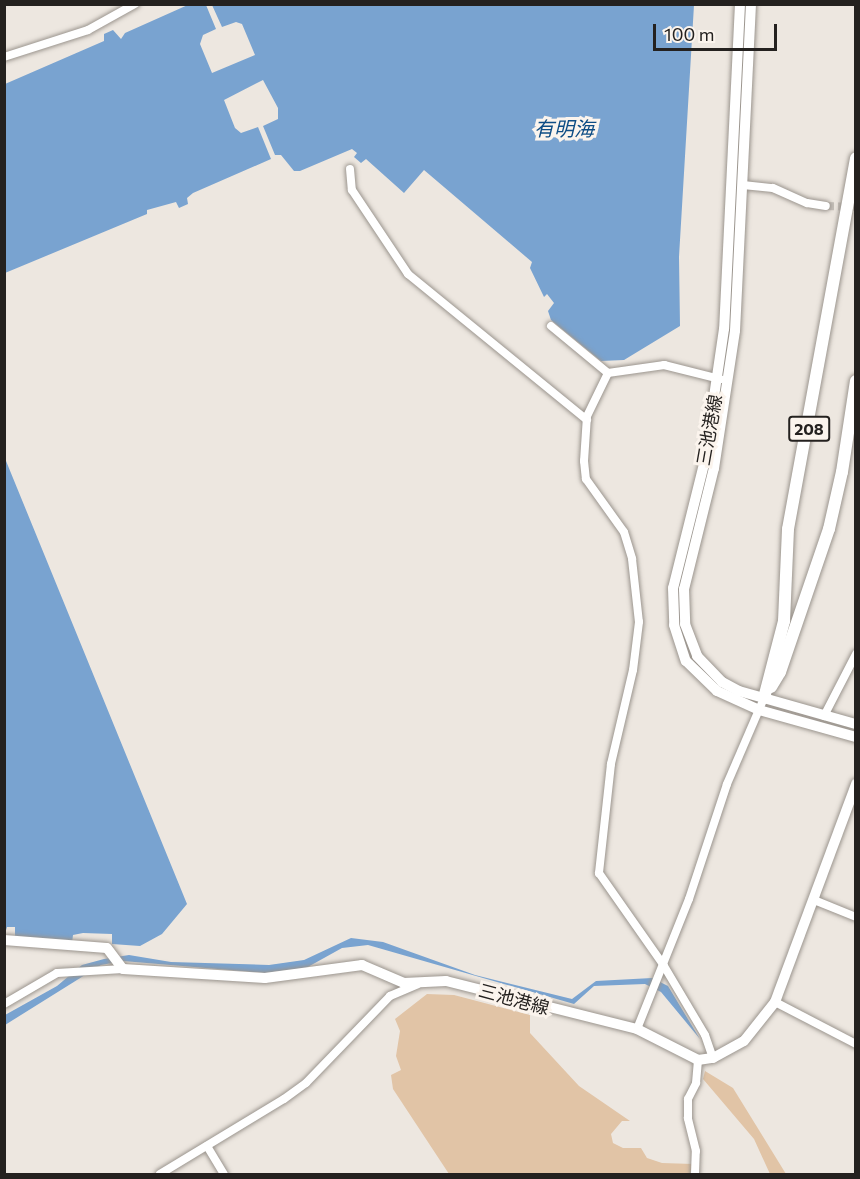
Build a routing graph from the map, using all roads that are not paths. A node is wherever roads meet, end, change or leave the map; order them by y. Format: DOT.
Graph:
graph roads {
  1 [pos="135,4"];
  2 [pos="740,4"];
  3 [pos="751,4"];
  4 [pos="4,57"];
  5 [pos="855,158"];
  6 [pos="350,169"];
  7 [pos="743,185"];
  8 [pos="826,206"];
  9 [pos="551,326"];
  10 [pos="608,373"];
  11 [pos="724,380"];
  12 [pos="855,381"];
  13 [pos="586,420"];
  14 [pos="855,654"];
  15 [pos="761,704"];
  16 [pos="824,716"];
  17 [pos="855,724"];
  18 [pos="855,737"];
  19 [pos="855,784"];
  20 [pos="814,900"];
  21 [pos="855,917"];
  22 [pos="4,940"];
  23 [pos="117,962"];
  24 [pos="664,966"];
  25 [pos="420,984"];
  26 [pos="775,1002"];
  27 [pos="4,1004"];
  28 [pos="637,1029"];
  29 [pos="855,1044"];
  30 [pos="713,1058"];
  31 [pos="698,1060"];
  32 [pos="207,1146"];
  33 [pos="160,1174"];
  34 [pos="224,1174"];
  35 [pos="695,1174"];
  1 -- 4 [label="street"];
  2 -- 11 [label="main road, 三池港線"];
  3 -- 7 [label="main road, 三池港線"];
  5 -- 15 [label="highway, 208"];
  6 -- 13 [label="street"];
  7 -- 8 [label="street"];
  7 -- 11 [label="main road, 三池港線"];
  9 -- 10 [label="street"];
  10 -- 11 [label="street"];
  10 -- 13 [label="street"];
  11 -- 15 [label="main road, 三池港線"];
  12 -- 15 [label="highway, 208"];
  13 -- 24 [label="street"];
  14 -- 16 [label="street"];
  15 -- 16 [label="main road, 三池港線"];
  15 -- 18 [label="main road, 三池港線"];
  15 -- 24 [label="street"];
  16 -- 17 [label="main road, 三池港線"];
  19 -- 20 [label="main road"];
  20 -- 21 [label="street"];
  20 -- 26 [label="main road"];
  22 -- 23 [label="main road, 三池港線"];
  23 -- 25 [label="main road, 三池港線"];
  23 -- 27 [label="street"];
  24 -- 28 [label="street"];
  24 -- 30 [label="street"];
  25 -- 28 [label="main road, 三池港線"];
  25 -- 32 [label="street"];
  26 -- 29 [label="street"];
  26 -- 30 [label="main road"];
  28 -- 31 [label="main road, 三池港線"];
  30 -- 31 [label="main road"];
  31 -- 35 [label="street"];
  32 -- 33 [label="street"];
  32 -- 34 [label="street"];
}
